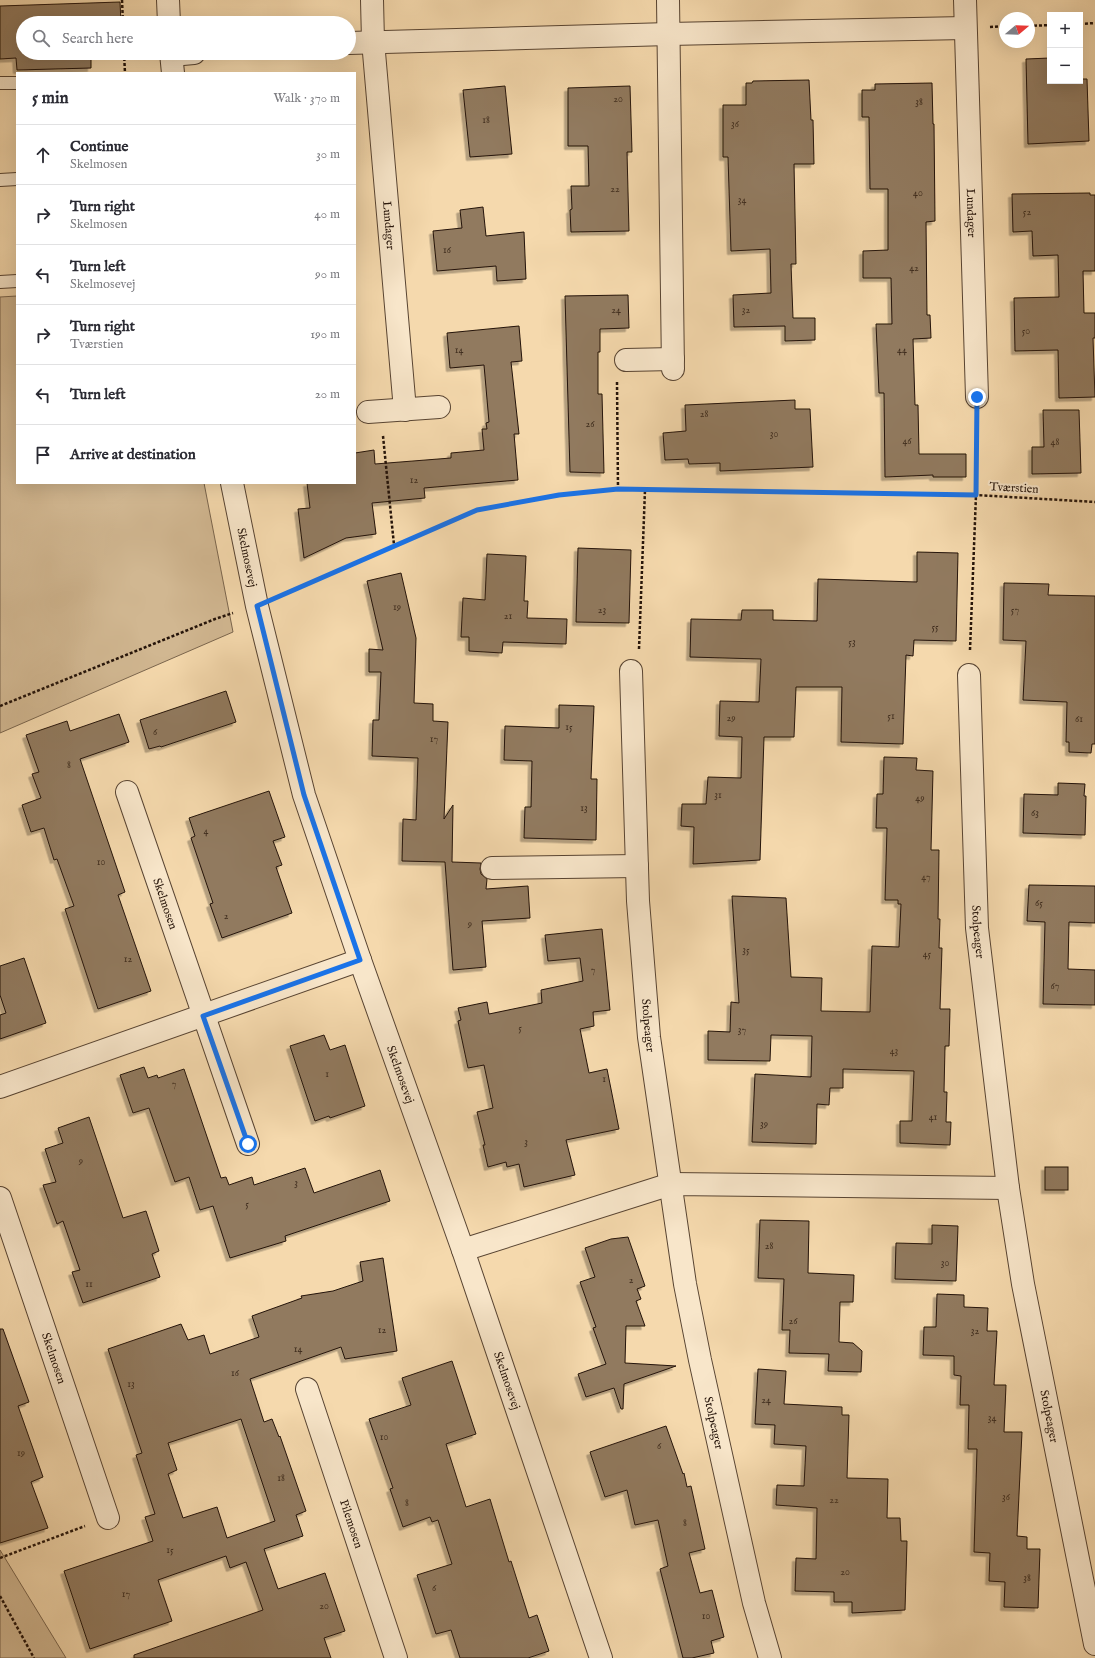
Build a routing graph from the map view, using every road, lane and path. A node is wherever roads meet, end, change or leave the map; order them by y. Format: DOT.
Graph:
graph roads {
  1 [pos="122,0"];
  2 [pos="168,0"];
  3 [pos="372,0"];
  4 [pos="668,0"];
  5 [pos="965,0"];
  6 [pos="123,16"];
  7 [pos="169,16"];
  8 [pos="1095,23"];
  9 [pos="1083,24"];
  10 [pos="1047,25"];
  11 [pos="1035,26"];
  12 [pos="965,28"];
  13 [pos="669,34"];
  14 [pos="373,41"];
  15 [pos="356,42"];
  16 [pos="124,60"];
  17 [pos="125,72"];
  18 [pos="0,83"];
  19 [pos="16,83"];
  20 [pos="16,179"];
  21 [pos="0,180"];
  22 [pos="16,281"];
  23 [pos="0,282"];
  24 [pos="626,360"];
  25 [pos="977,397"];
  26 [pos="439,407"];
  27 [pos="405,410"];
  28 [pos="374,412"];
  29 [pos="232,484"];
  30 [pos="618,489"];
  31 [pos="645,490"];
  32 [pos="976,495"];
  33 [pos="1095,502"];
  34 [pos="394,545"];
  35 [pos="257,606"];
  36 [pos="631,671"];
  37 [pos="969,675"];
  38 [pos="0,706"];
  39 [pos="127,792"];
  40 [pos="637,866"];
  41 [pos="492,868"];
  42 [pos="360,960"];
  43 [pos="203,1016"];
  44 [pos="0,1087"];
  45 [pos="248,1144"];
  46 [pos="671,1184"];
  47 [pos="1008,1188"];
  48 [pos="0,1198"];
  49 [pos="463,1250"];
  50 [pos="307,1389"];
  51 [pos="108,1518"];
  52 [pos="0,1558"];
  53 [pos="0,1596"];
  54 [pos="1095,1644"];
  55 [pos="34,1658"];
  56 [pos="396,1658"];
  57 [pos="601,1658"];
  58 [pos="770,1658"];
  1 -- 6 [label="path"];
  2 -- 7 [label="street"];
  3 -- 14 [label="street, Lundager"];
  4 -- 13 [label="street"];
  5 -- 12 [label="street, Lundager"];
  8 -- 9 [label="path"];
  10 -- 11 [label="path"];
  12 -- 13 [label="street"];
  12 -- 25 [label="street, Lundager"];
  13 -- 14 [label="street"];
  13 -- 24 [label="street"];
  14 -- 15 [label="street"];
  14 -- 27 [label="street, Lundager"];
  16 -- 17 [label="path"];
  18 -- 19 [label="lane"];
  20 -- 21 [label="lane"];
  22 -- 23 [label="lane"];
  24 -- 30 [label="path"];
  25 -- 32 [label="path"];
  26 -- 27 [label="street"];
  27 -- 28 [label="street"];
  28 -- 34 [label="path"];
  29 -- 35 [label="street, Skelmosevej"];
  30 -- 31 [label="path, Tværstien"];
  30 -- 34 [label="path, Tværstien"];
  31 -- 32 [label="path, Tværstien"];
  31 -- 36 [label="path"];
  32 -- 33 [label="path, Tværstien"];
  32 -- 37 [label="path"];
  34 -- 35 [label="path, Tværstien"];
  35 -- 38 [label="path, Tværstien"];
  35 -- 42 [label="street, Skelmosevej"];
  36 -- 40 [label="street, Stolpeager"];
  37 -- 47 [label="street, Stolpeager"];
  39 -- 43 [label="street, Skelmosen"];
  40 -- 41 [label="street"];
  40 -- 46 [label="street, Stolpeager"];
  42 -- 43 [label="street"];
  42 -- 49 [label="street, Skelmosevej"];
  43 -- 44 [label="street"];
  43 -- 45 [label="street, Skelmosen"];
  46 -- 47 [label="street"];
  46 -- 49 [label="street"];
  46 -- 58 [label="street, Stolpeager"];
  47 -- 54 [label="street, Stolpeager"];
  48 -- 51 [label="street, Skelmosen"];
  49 -- 57 [label="street, Skelmosevej"];
  50 -- 56 [label="street, Pilemosen"];
  51 -- 52 [label="path"];
  53 -- 55 [label="path"];
}
